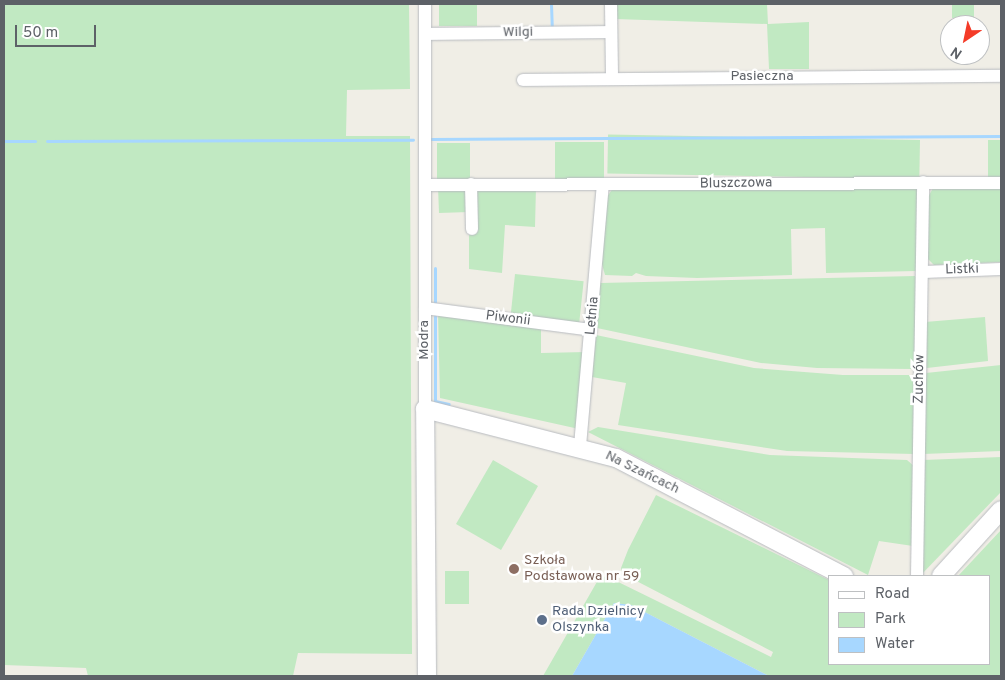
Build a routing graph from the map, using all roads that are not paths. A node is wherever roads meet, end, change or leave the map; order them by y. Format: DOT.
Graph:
graph roads {
  1 [pos="425,4"];
  2 [pos="611,4"];
  3 [pos="610,32"];
  4 [pos="425,34"];
  5 [pos="1001,76"];
  6 [pos="612,78"];
  7 [pos="523,80"];
  8 [pos="923,182"];
  9 [pos="1001,183"];
  10 [pos="425,184"];
  11 [pos="471,184"];
  12 [pos="603,185"];
  13 [pos="472,229"];
  14 [pos="1001,269"];
  15 [pos="923,272"];
  16 [pos="425,308"];
  17 [pos="592,330"];
  18 [pos="425,409"];
  19 [pos="580,446"];
  20 [pos="1001,510"];
  21 [pos="842,575"];
  22 [pos="917,575"];
  23 [pos="942,575"];
  24 [pos="427,676"];
  1 -- 4 [label="street, Modra"];
  2 -- 3 [label="street"];
  3 -- 4 [label="street, Wilgi"];
  3 -- 6 [label="street"];
  4 -- 10 [label="street, Modra"];
  5 -- 6 [label="street, Pasieczna"];
  6 -- 7 [label="street, Pasieczna"];
  8 -- 9 [label="street, Bluszczowa"];
  8 -- 12 [label="street, Bluszczowa"];
  8 -- 15 [label="street, Zuchów"];
  10 -- 11 [label="street, Bluszczowa"];
  10 -- 16 [label="street, Modra"];
  11 -- 12 [label="street, Bluszczowa"];
  11 -- 13 [label="street"];
  12 -- 17 [label="street, Letnia"];
  14 -- 15 [label="street, Listki"];
  15 -- 22 [label="street, Zuchów"];
  16 -- 17 [label="street, Piwonii"];
  16 -- 18 [label="street, Modra"];
  17 -- 19 [label="street, Letnia"];
  18 -- 19 [label="street, Na Szańcach"];
  18 -- 24 [label="street, Modra"];
  19 -- 21 [label="street, Na Szańcach"];
  20 -- 23 [label="street"];
}
